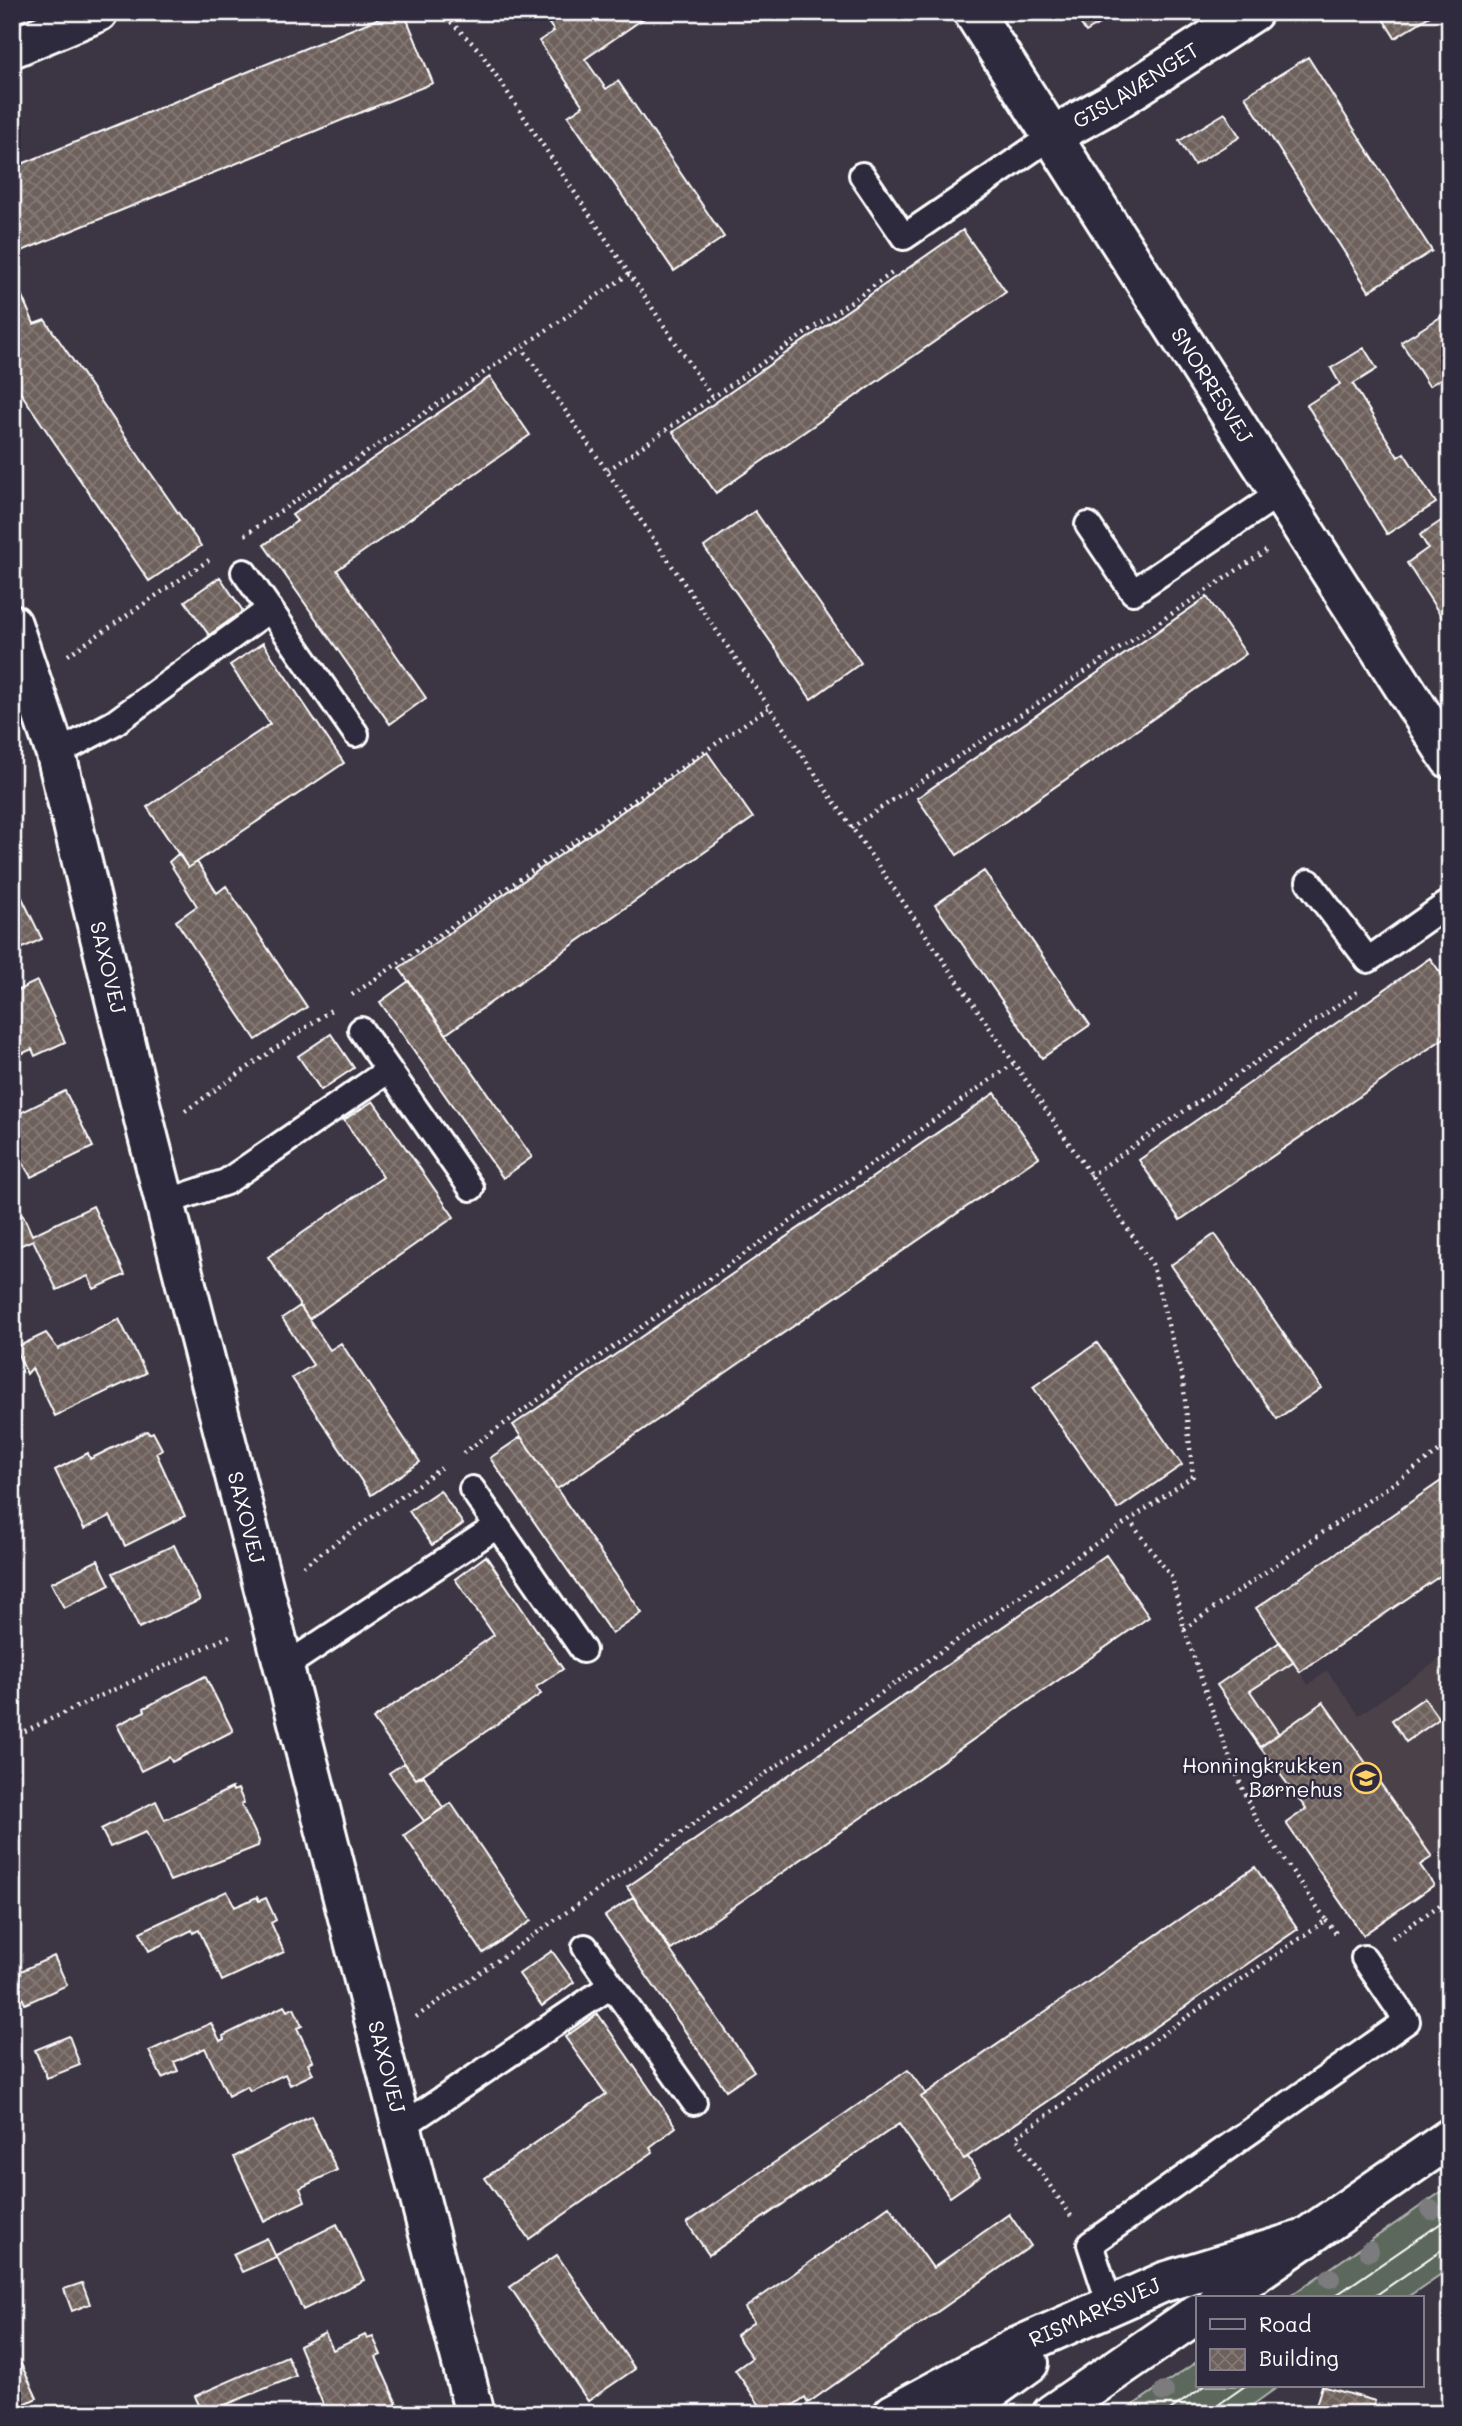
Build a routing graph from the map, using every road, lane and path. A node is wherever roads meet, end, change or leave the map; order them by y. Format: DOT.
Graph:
graph roads {
  1 [pos="98,12"];
  2 [pos="441,12"];
  3 [pos="973,12"];
  4 [pos="1254,12"];
  5 [pos="12,48"];
  6 [pos="1052,136"];
  7 [pos="862,175"];
  8 [pos="905,264"];
  9 [pos="629,274"];
  10 [pos="523,349"];
  11 [pos="712,397"];
  12 [pos="608,470"];
  13 [pos="1280,493"];
  14 [pos="1088,525"];
  15 [pos="1301,527"];
  16 [pos="239,540"];
  17 [pos="216,555"];
  18 [pos="244,572"];
  19 [pos="270,609"];
  20 [pos="12,624"];
  21 [pos="32,679"];
  22 [pos="769,707"];
  23 [pos="356,734"];
  24 [pos="56,754"];
  25 [pos="1450,759"];
  26 [pos="851,828"];
  27 [pos="1309,882"];
  28 [pos="1450,902"];
  29 [pos="1368,960"];
  30 [pos="361,1030"];
  31 [pos="1013,1064"];
  32 [pos="389,1070"];
  33 [pos="149,1136"];
  34 [pos="1090,1176"];
  35 [pos="471,1188"];
  36 [pos="166,1202"];
  37 [pos="1450,1444"];
  38 [pos="456,1458"];
  39 [pos="445,1466"];
  40 [pos="472,1489"];
  41 [pos="1130,1521"];
  42 [pos="497,1526"];
  43 [pos="268,1605"];
  44 [pos="1184,1629"];
  45 [pos="583,1650"];
  46 [pos="284,1667"];
  47 [pos="12,1737"];
  48 [pos="585,1947"];
  49 [pos="1364,1958"];
  50 [pos="612,1985"];
  51 [pos="380,2041"];
  52 [pos="694,2102"];
  53 [pos="404,2125"];
  54 [pos="1450,2138"];
  55 [pos="1305,2239"];
  56 [pos="1090,2244"];
  57 [pos="1222,2296"];
  58 [pos="1110,2305"];
  59 [pos="1196,2314"];
  60 [pos="475,2414"];
  61 [pos="894,2414"];
  62 [pos="958,2414"];
  63 [pos="1052,2414"];
  1 -- 5 [label="street"];
  2 -- 9 [label="path"];
  3 -- 6 [label="street, SNORRESVEJ"];
  4 -- 6 [label="street, GISLAVÆNGET"];
  6 -- 7 [label="lane"];
  6 -- 13 [label="street, SNORRESVEJ"];
  8 -- 11 [label="path"];
  9 -- 10 [label="path"];
  9 -- 11 [label="path"];
  10 -- 12 [label="path"];
  10 -- 16 [label="path"];
  11 -- 12 [label="path"];
  12 -- 22 [label="path"];
  13 -- 14 [label="lane"];
  13 -- 15 [label="street, SNORRESVEJ"];
  15 -- 25 [label="street, SNORRESVEJ"];
  15 -- 26 [label="path"];
  17 -- 21 [label="path"];
  18 -- 19 [label="lane"];
  19 -- 23 [label="lane"];
  19 -- 24 [label="lane"];
  20 -- 21 [label="street, SAXOVEJ"];
  21 -- 24 [label="street, SAXOVEJ"];
  22 -- 26 [label="path"];
  22 -- 33 [label="path"];
  24 -- 33 [label="street, SAXOVEJ"];
  26 -- 31 [label="path"];
  27 -- 29 [label="lane"];
  28 -- 29 [label="lane"];
  29 -- 34 [label="path"];
  30 -- 32 [label="lane"];
  31 -- 34 [label="path"];
  31 -- 38 [label="path"];
  32 -- 35 [label="lane"];
  32 -- 36 [label="lane"];
  33 -- 36 [label="street, SAXOVEJ"];
  34 -- 41 [label="path"];
  36 -- 43 [label="street, SAXOVEJ"];
  37 -- 44 [label="path"];
  39 -- 43 [label="path"];
  40 -- 42 [label="lane"];
  41 -- 44 [label="path"];
  41 -- 51 [label="path"];
  42 -- 45 [label="lane"];
  42 -- 46 [label="lane"];
  43 -- 46 [label="street, SAXOVEJ"];
  43 -- 47 [label="path"];
  44 -- 56 [label="path"];
  46 -- 51 [label="street, SAXOVEJ"];
  48 -- 50 [label="lane"];
  49 -- 56 [label="lane"];
  50 -- 52 [label="lane"];
  50 -- 53 [label="lane"];
  51 -- 53 [label="street, SAXOVEJ"];
  53 -- 60 [label="street, SAXOVEJ"];
  54 -- 55 [label="street, RISMARKSVEJ"];
  55 -- 57 [label="street, RISMARKSVEJ"];
  55 -- 58 [label="street, RISMARKSVEJ"];
  56 -- 58 [label="lane"];
  58 -- 61 [label="street, RISMARKSVEJ"];
  58 -- 62 [label="street"];
  59 -- 63 [label="street"];
}
